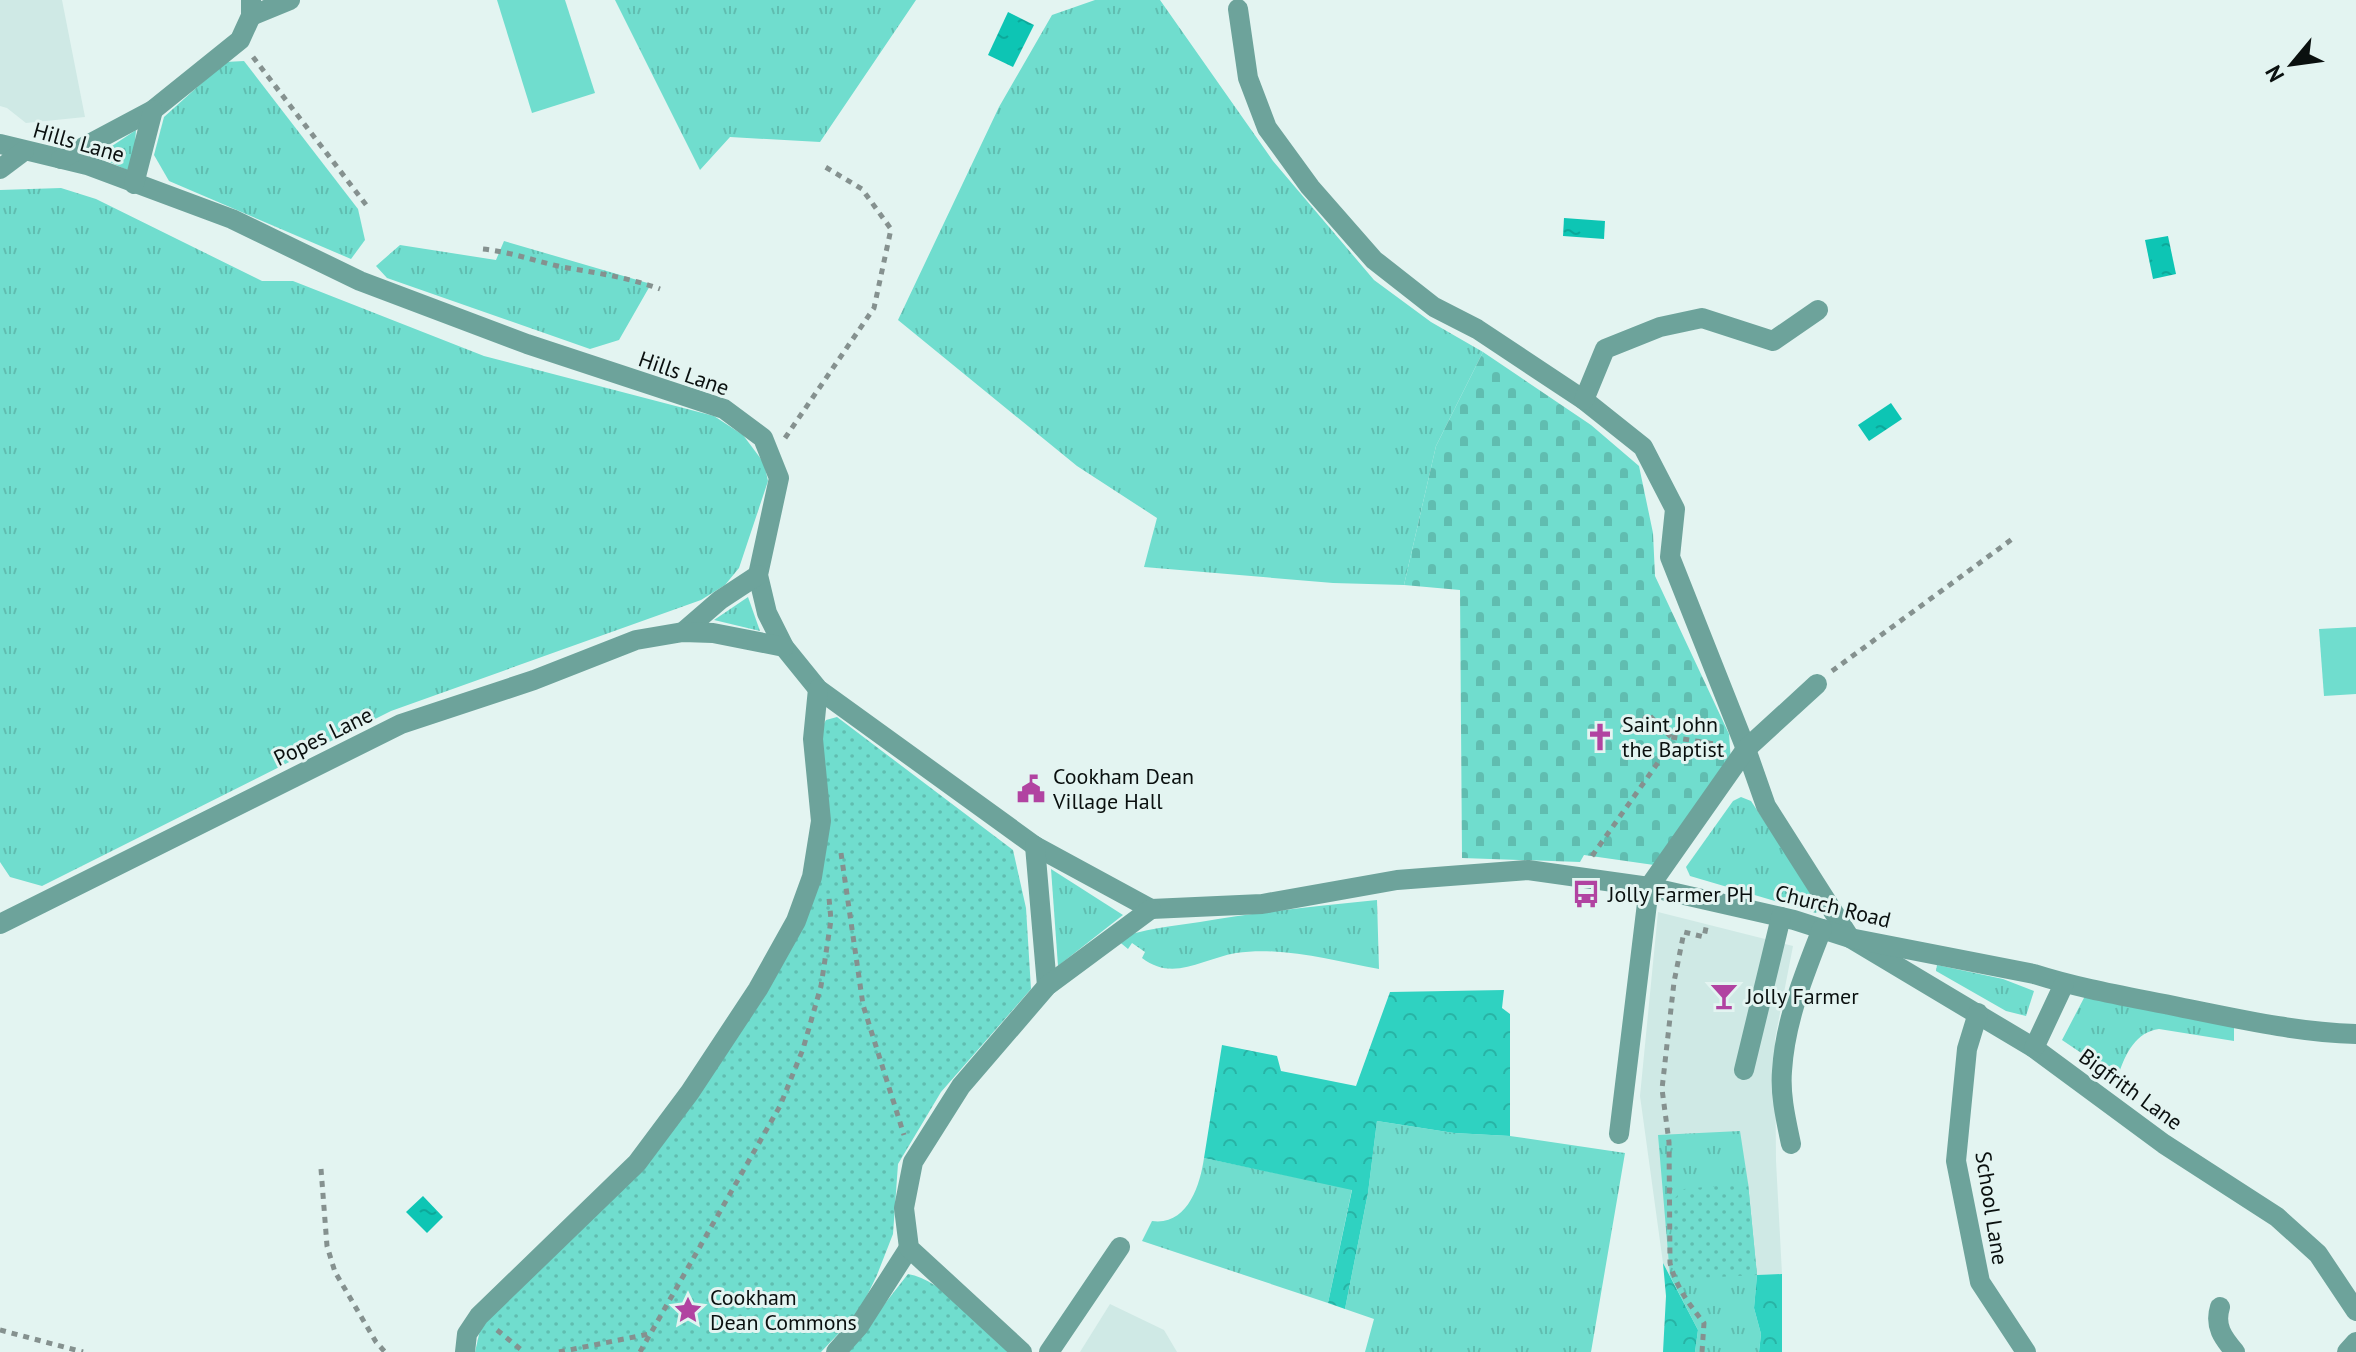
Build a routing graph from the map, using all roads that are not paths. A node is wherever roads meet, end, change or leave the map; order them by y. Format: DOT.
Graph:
graph roads {
  1 [pos="290,0"];
  2 [pos="251,8"];
  3 [pos="1238,9"];
  4 [pos="153,110"];
  5 [pos="0,144"];
  6 [pos="24,151"];
  7 [pos="61,159"];
  8 [pos="0,169"];
  9 [pos="134,184"];
  10 [pos="1818,310"];
  11 [pos="1584,400"];
  12 [pos="758,575"];
  13 [pos="683,632"];
  14 [pos="784,647"];
  15 [pos="1817,684"];
  16 [pos="818,689"];
  17 [pos="1746,749"];
  18 [pos="1035,846"];
  19 [pos="1649,887"];
  20 [pos="1151,909"];
  21 [pos="1781,917"];
  22 [pos="0,924"];
  23 [pos="1822,929"];
  24 [pos="1850,938"];
  25 [pos="2064,984"];
  26 [pos="1047,986"];
  27 [pos="1978,1013"];
  28 [pos="2356,1034"];
  29 [pos="2034,1048"];
  30 [pos="1744,1070"];
  31 [pos="1619,1134"];
  32 [pos="1791,1144"];
  33 [pos="1120,1247"];
  34 [pos="909,1248"];
  35 [pos="2220,1307"];
  36 [pos="2356,1311"];
  37 [pos="2356,1342"];
  38 [pos="465,1352"];
  39 [pos="836,1352"];
  40 [pos="1022,1352"];
  41 [pos="1049,1352"];
  42 [pos="2026,1352"];
  43 [pos="2235,1352"];
  44 [pos="2347,1352"];
  1 -- 2 [label="street"];
  2 -- 4 [label="street"];
  3 -- 11 [label="street"];
  4 -- 7 [label="street"];
  4 -- 9 [label="street"];
  5 -- 6 [label="street, Hills Lane"];
  6 -- 7 [label="street, Hills Lane"];
  6 -- 8 [label="street"];
  7 -- 9 [label="street, Hills Lane"];
  9 -- 12 [label="street, Hills Lane"];
  10 -- 11 [label="street"];
  11 -- 17 [label="street"];
  12 -- 13 [label="street"];
  12 -- 14 [label="street, Hills Lane"];
  13 -- 14 [label="street, Popes Lane"];
  13 -- 22 [label="street, Popes Lane"];
  14 -- 16 [label="street, Hills Lane"];
  15 -- 17 [label="street"];
  16 -- 18 [label="street, Hills Lane"];
  16 -- 38 [label="street"];
  17 -- 19 [label="street"];
  17 -- 24 [label="street"];
  18 -- 20 [label="street, Hills Lane"];
  18 -- 26 [label="street"];
  19 -- 20 [label="street, Church Road"];
  19 -- 21 [label="street, Church Road"];
  19 -- 31 [label="street"];
  20 -- 26 [label="street"];
  21 -- 23 [label="street, Church Road"];
  21 -- 30 [label="street"];
  23 -- 24 [label="street, Church Road"];
  23 -- 32 [label="street"];
  24 -- 25 [label="street, Church Road"];
  24 -- 27 [label="street, Bigfrith Lane"];
  25 -- 28 [label="street, Church Road"];
  25 -- 29 [label="street"];
  26 -- 34 [label="street"];
  27 -- 29 [label="street, Bigfrith Lane"];
  27 -- 42 [label="street, School Lane"];
  29 -- 36 [label="street, Bigfrith Lane"];
  33 -- 41 [label="street"];
  34 -- 39 [label="street"];
  34 -- 40 [label="street"];
  35 -- 43 [label="street"];
  37 -- 44 [label="street"];
}
